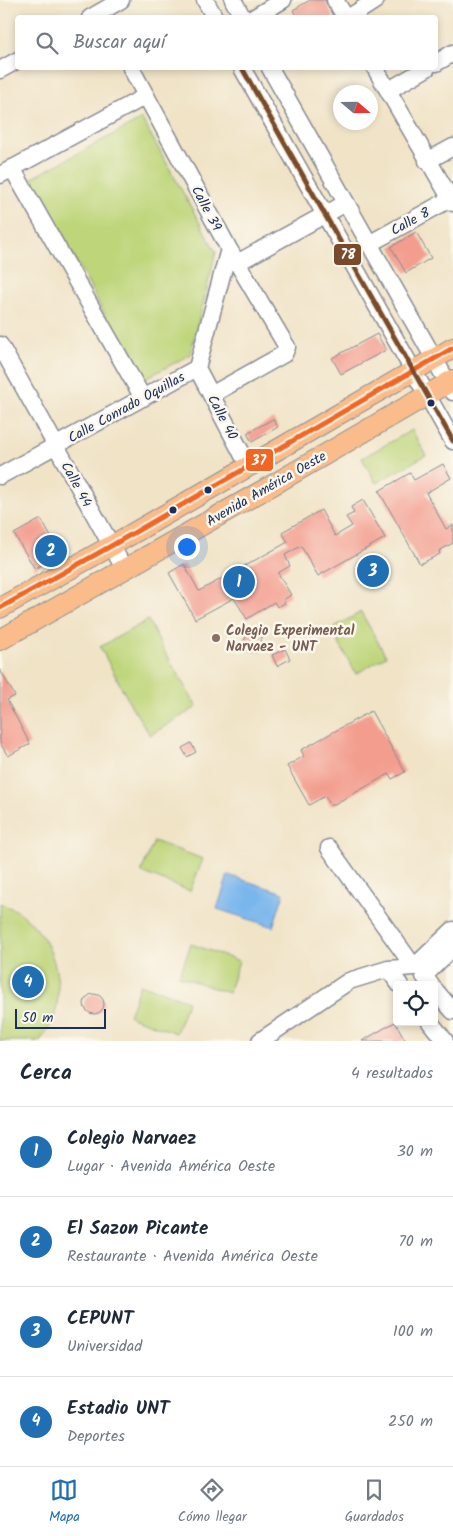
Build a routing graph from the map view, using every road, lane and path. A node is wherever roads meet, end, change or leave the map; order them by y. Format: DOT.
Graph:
graph roads {
  1 [pos="121,0"];
  2 [pos="205,0"];
  3 [pos="233,0"];
  4 [pos="283,0"];
  5 [pos="335,0"];
  6 [pos="376,0"];
  7 [pos="97,12"];
  8 [pos="213,15"];
  9 [pos="240,15"];
  10 [pos="259,15"];
  11 [pos="345,15"];
  12 [pos="352,15"];
  13 [pos="453,53"];
  14 [pos="15,62"];
  15 [pos="438,62"];
  16 [pos="0,70"];
  17 [pos="132,70"];
  18 [pos="243,70"];
  19 [pos="271,70"];
  20 [pos="376,70"];
  21 [pos="424,70"];
  22 [pos="388,90"];
  23 [pos="146,96"];
  24 [pos="453,147"];
  25 [pos="427,161"];
  26 [pos="6,172"];
  27 [pos="452,201"];
  28 [pos="346,203"];
  29 [pos="325,214"];
  30 [pos="369,244"];
  31 [pos="229,249"];
  32 [pos="237,264"];
  33 [pos="404,303"];
  34 [pos="382,316"];
  35 [pos="453,348"];
  36 [pos="2,351"];
  37 [pos="434,358"];
  38 [pos="197,368"];
  39 [pos="414,370"];
  40 [pos="451,385"];
  41 [pos="211,394"];
  42 [pos="428,394"];
  43 [pos="143,398"];
  44 [pos="453,441"];
  45 [pos="56,446"];
  46 [pos="249,467"];
  47 [pos="0,476"];
  48 [pos="111,546"];
  49 [pos="124,570"];
  50 [pos="0,608"];
  51 [pos="0,640"];
  52 [pos="329,848"];
  53 [pos="453,930"];
  54 [pos="453,947"];
  55 [pos="388,969"];
  56 [pos="423,976"];
  57 [pos="397,981"];
  58 [pos="438,994"];
  59 [pos="453,1011"];
  60 [pos="433,1026"];
  61 [pos="260,1041"];
  62 [pos="445,1041"];
  1 -- 7 [label="street"];
  2 -- 8 [label="street"];
  3 -- 9 [label="street"];
  4 -- 10 [label="street"];
  5 -- 11 [label="street"];
  6 -- 12 [label="street"];
  13 -- 15 [label="street"];
  14 -- 16 [label="street"];
  17 -- 23 [label="street, Calle 39"];
  18 -- 29 [label="street"];
  19 -- 28 [label="street"];
  20 -- 22 [label="street"];
  21 -- 22 [label="street"];
  22 -- 25 [label="street"];
  23 -- 26 [label="street"];
  23 -- 31 [label="street, Calle 39"];
  24 -- 25 [label="street"];
  25 -- 27 [label="street"];
  26 -- 43 [label="street"];
  27 -- 30 [label="street, Calle 8"];
  28 -- 29 [label="street"];
  28 -- 30 [label="street"];
  29 -- 32 [label="street"];
  29 -- 34 [label="street"];
  30 -- 33 [label="street"];
  31 -- 32 [label="street, Calle 39"];
  31 -- 38 [label="street, Calle Conrado Oquillas"];
  32 -- 41 [label="street, Calle 39"];
  33 -- 34 [label="street"];
  33 -- 37 [label="street"];
  34 -- 39 [label="street"];
  35 -- 37 [label="main road, Avenida América Oeste"];
  36 -- 45 [label="street, Calle 44"];
  37 -- 39 [label="main road, Avenida América Oeste"];
  37 -- 40 [label="street"];
  38 -- 41 [label="street, Calle 40"];
  38 -- 43 [label="street, Calle Conrado Oquillas"];
  39 -- 42 [label="street"];
  39 -- 46 [label="main road, Avenida América Oeste"];
  40 -- 42 [label="main road, Avenida América Oeste"];
  41 -- 46 [label="street, Calle 40"];
  42 -- 44 [label="street"];
  42 -- 49 [label="main road, Avenida América Oeste"];
  43 -- 45 [label="street, Calle Conrado Oquillas"];
  45 -- 47 [label="street, Calle Conrado Oquillas"];
  45 -- 48 [label="street, Calle 44"];
  46 -- 48 [label="main road, Avenida América Oeste"];
  48 -- 49 [label="street, Calle 44"];
  48 -- 50 [label="main road, Avenida América Oeste"];
  49 -- 51 [label="main road, Avenida América Oeste"];
  52 -- 56 [label="street"];
  53 -- 56 [label="street"];
  54 -- 56 [label="street"];
  55 -- 56 [label="street"];
  55 -- 57 [label="street"];
  55 -- 61 [label="street"];
  58 -- 59 [label="street"];
  60 -- 62 [label="street"];
}
